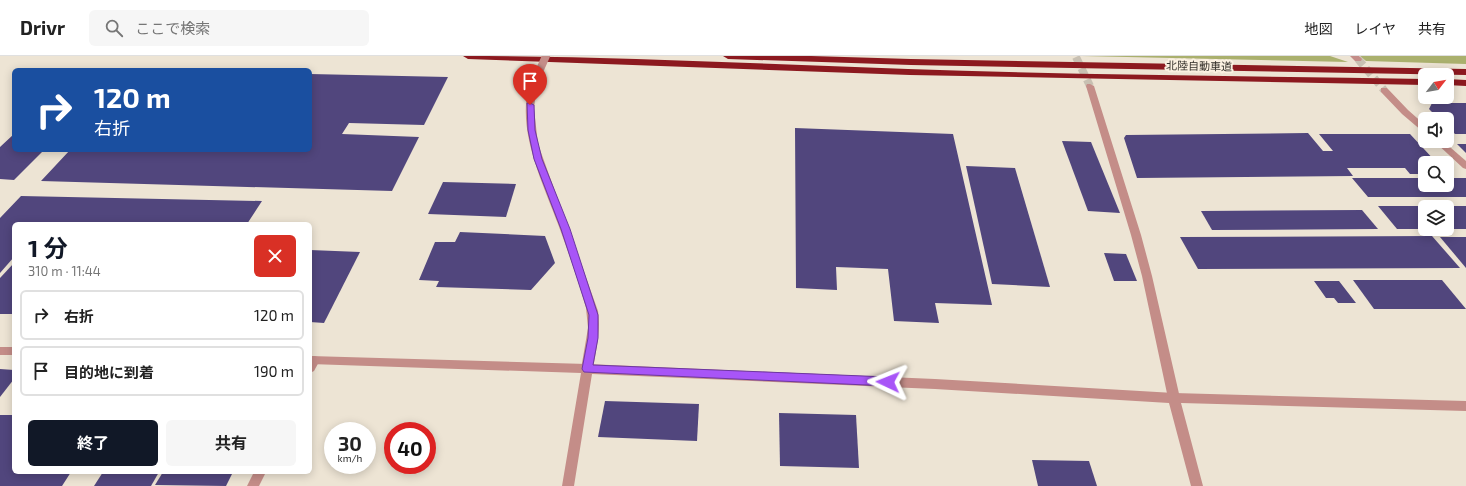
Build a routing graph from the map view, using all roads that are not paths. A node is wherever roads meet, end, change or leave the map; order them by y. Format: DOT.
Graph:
graph roads {
  1 [pos="468,56"];
  2 [pos="546,56"];
  3 [pos="728,56"];
  4 [pos="1466,72"];
  5 [pos="1418,82"];
  6 [pos="1454,82"];
  7 [pos="1466,83"];
  8 [pos="1090,86"];
  9 [pos="1384,90"];
  10 [pos="1418,122"];
  11 [pos="1446,148"];
  12 [pos="1466,166"];
  13 [pos="0,351"];
  14 [pos="12,351"];
  15 [pos="312,363"];
  16 [pos="587,369"];
  17 [pos="1174,398"];
  18 [pos="1466,406"];
  19 [pos="259,474"];
  20 [pos="253,486"];
  21 [pos="568,486"];
  22 [pos="1197,486"];
  1 -- 5 [label="highway, 北陸自動車道"];
  2 -- 16 [label="street, bridge"];
  3 -- 4 [label="highway, 北陸自動車道"];
  6 -- 7 [label="highway"];
  8 -- 17 [label="street"];
  9 -- 10 [label="street"];
  11 -- 12 [label="street"];
  13 -- 14 [label="street"];
  15 -- 16 [label="street"];
  16 -- 17 [label="street"];
  16 -- 21 [label="street"];
  17 -- 18 [label="street"];
  17 -- 22 [label="street"];
  19 -- 20 [label="street"];
}
